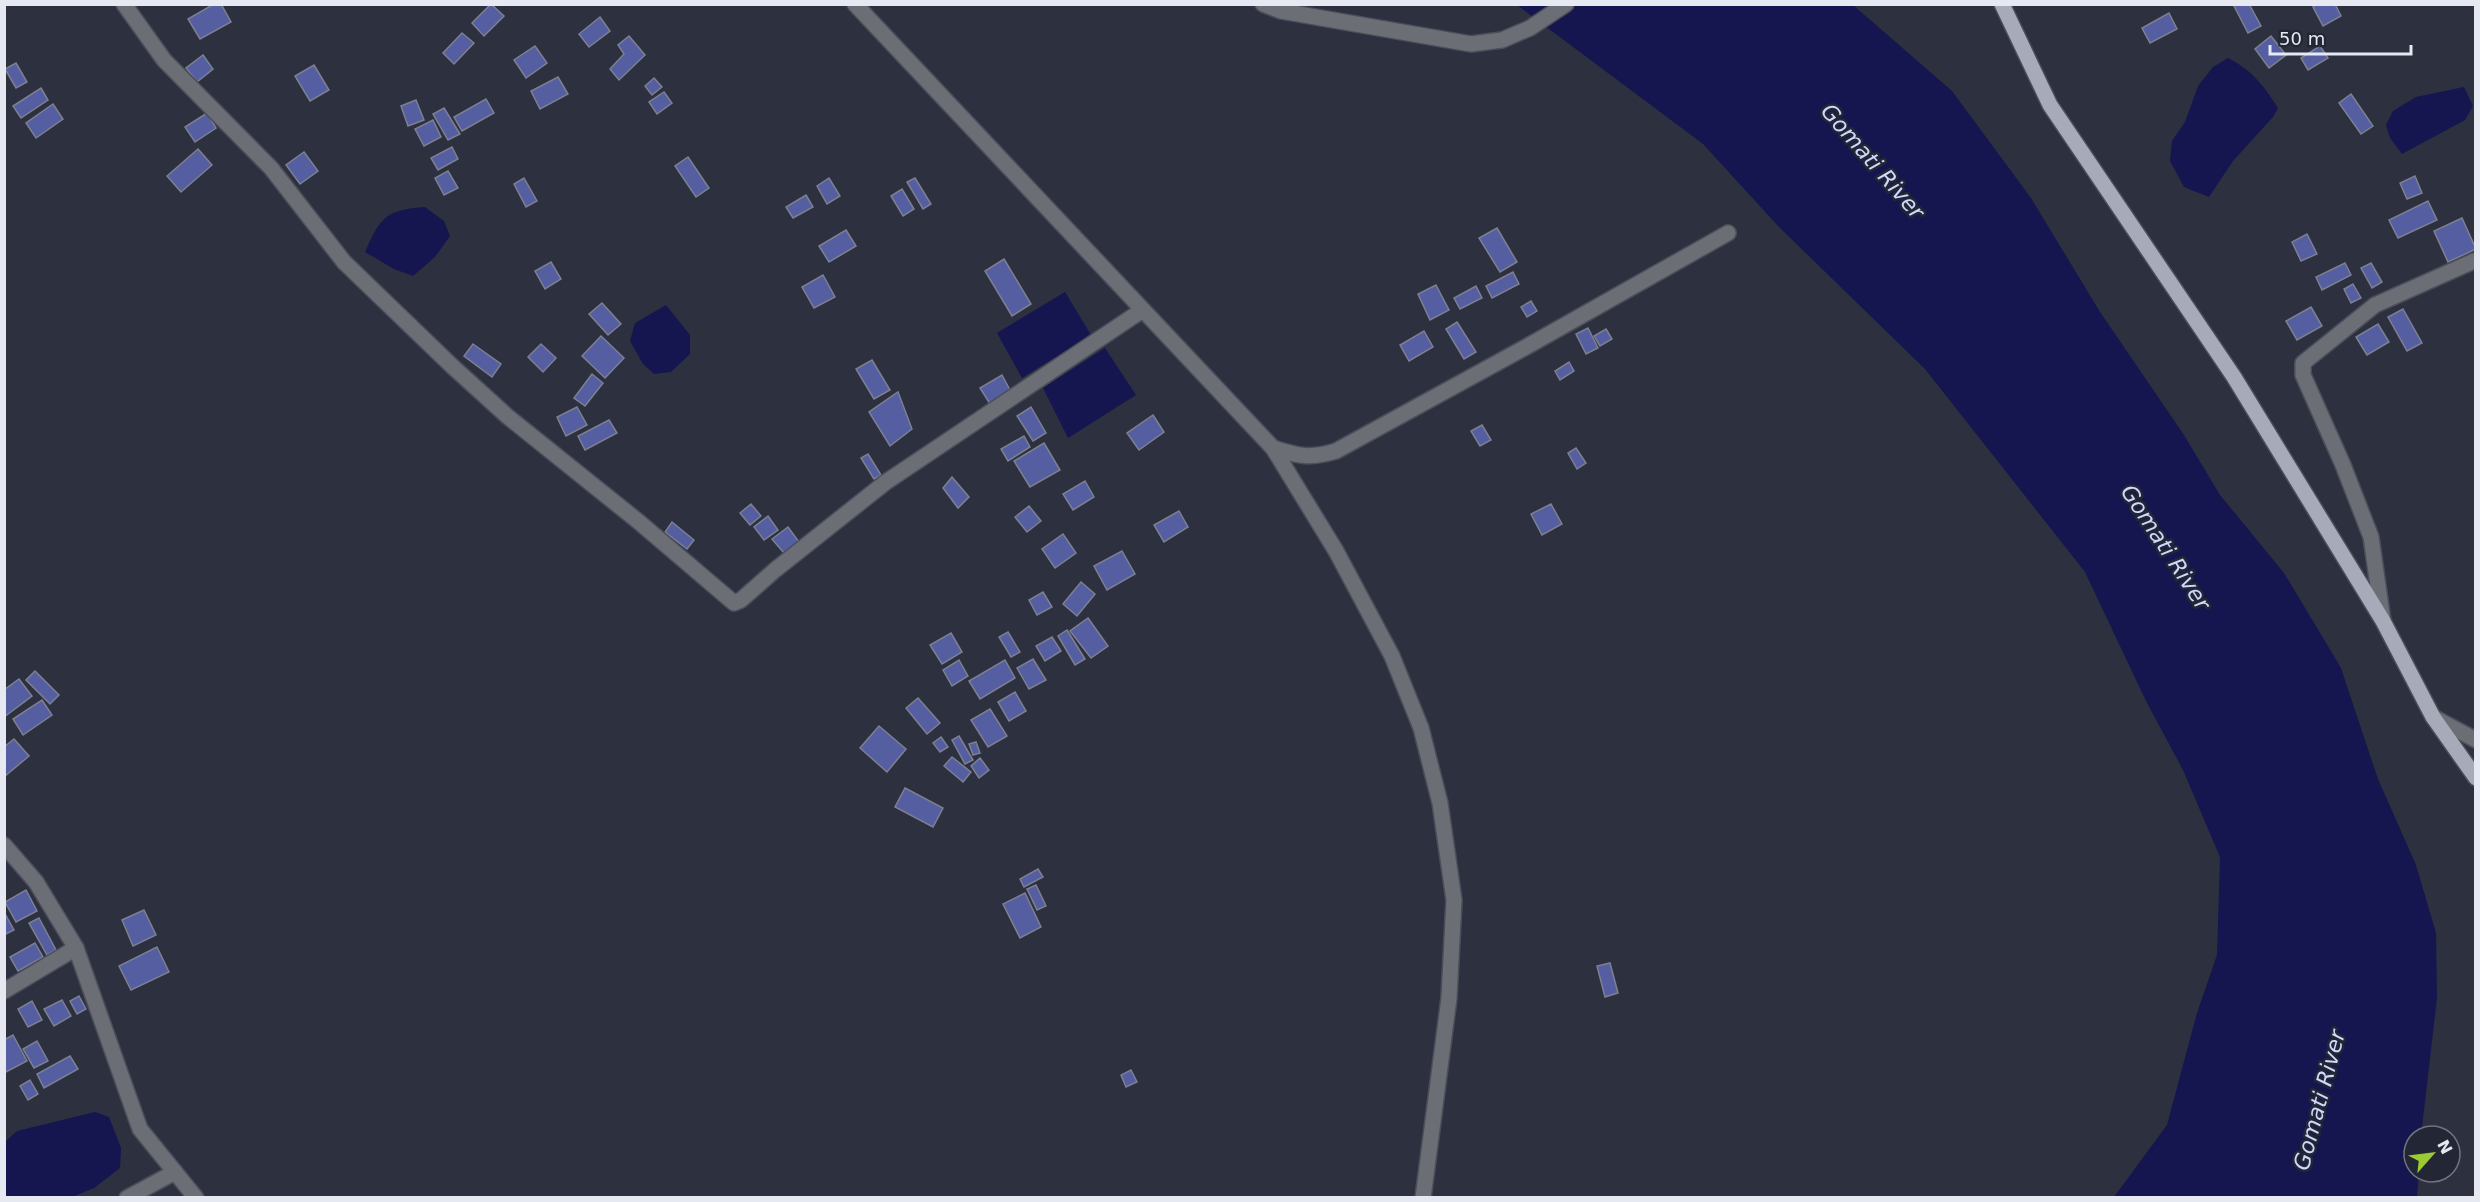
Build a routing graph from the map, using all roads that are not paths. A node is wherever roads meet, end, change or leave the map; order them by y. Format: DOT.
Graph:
graph roads {
  1 [pos="124,4"];
  2 [pos="855,4"];
  3 [pos="1263,4"];
  4 [pos="1566,4"];
  5 [pos="2002,4"];
  6 [pos="1728,233"];
  7 [pos="2475,261"];
  8 [pos="1141,311"];
  9 [pos="1273,448"];
  10 [pos="2383,621"];
  11 [pos="2433,717"];
  12 [pos="2475,740"];
  13 [pos="2475,778"];
  14 [pos="4,845"];
  15 [pos="76,948"];
  16 [pos="4,991"];
  17 [pos="175,1172"];
  18 [pos="127,1197"];
  19 [pos="196,1197"];
  20 [pos="1422,1197"];
  1 -- 8 [label="street"];
  2 -- 8 [label="street"];
  3 -- 4 [label="street"];
  5 -- 10 [label="main road"];
  6 -- 9 [label="street"];
  7 -- 10 [label="street"];
  8 -- 9 [label="street"];
  9 -- 20 [label="street"];
  10 -- 11 [label="main road"];
  11 -- 12 [label="street"];
  11 -- 13 [label="main road"];
  14 -- 15 [label="street"];
  15 -- 16 [label="street"];
  15 -- 17 [label="street"];
  17 -- 18 [label="street"];
  17 -- 19 [label="street"];
}
